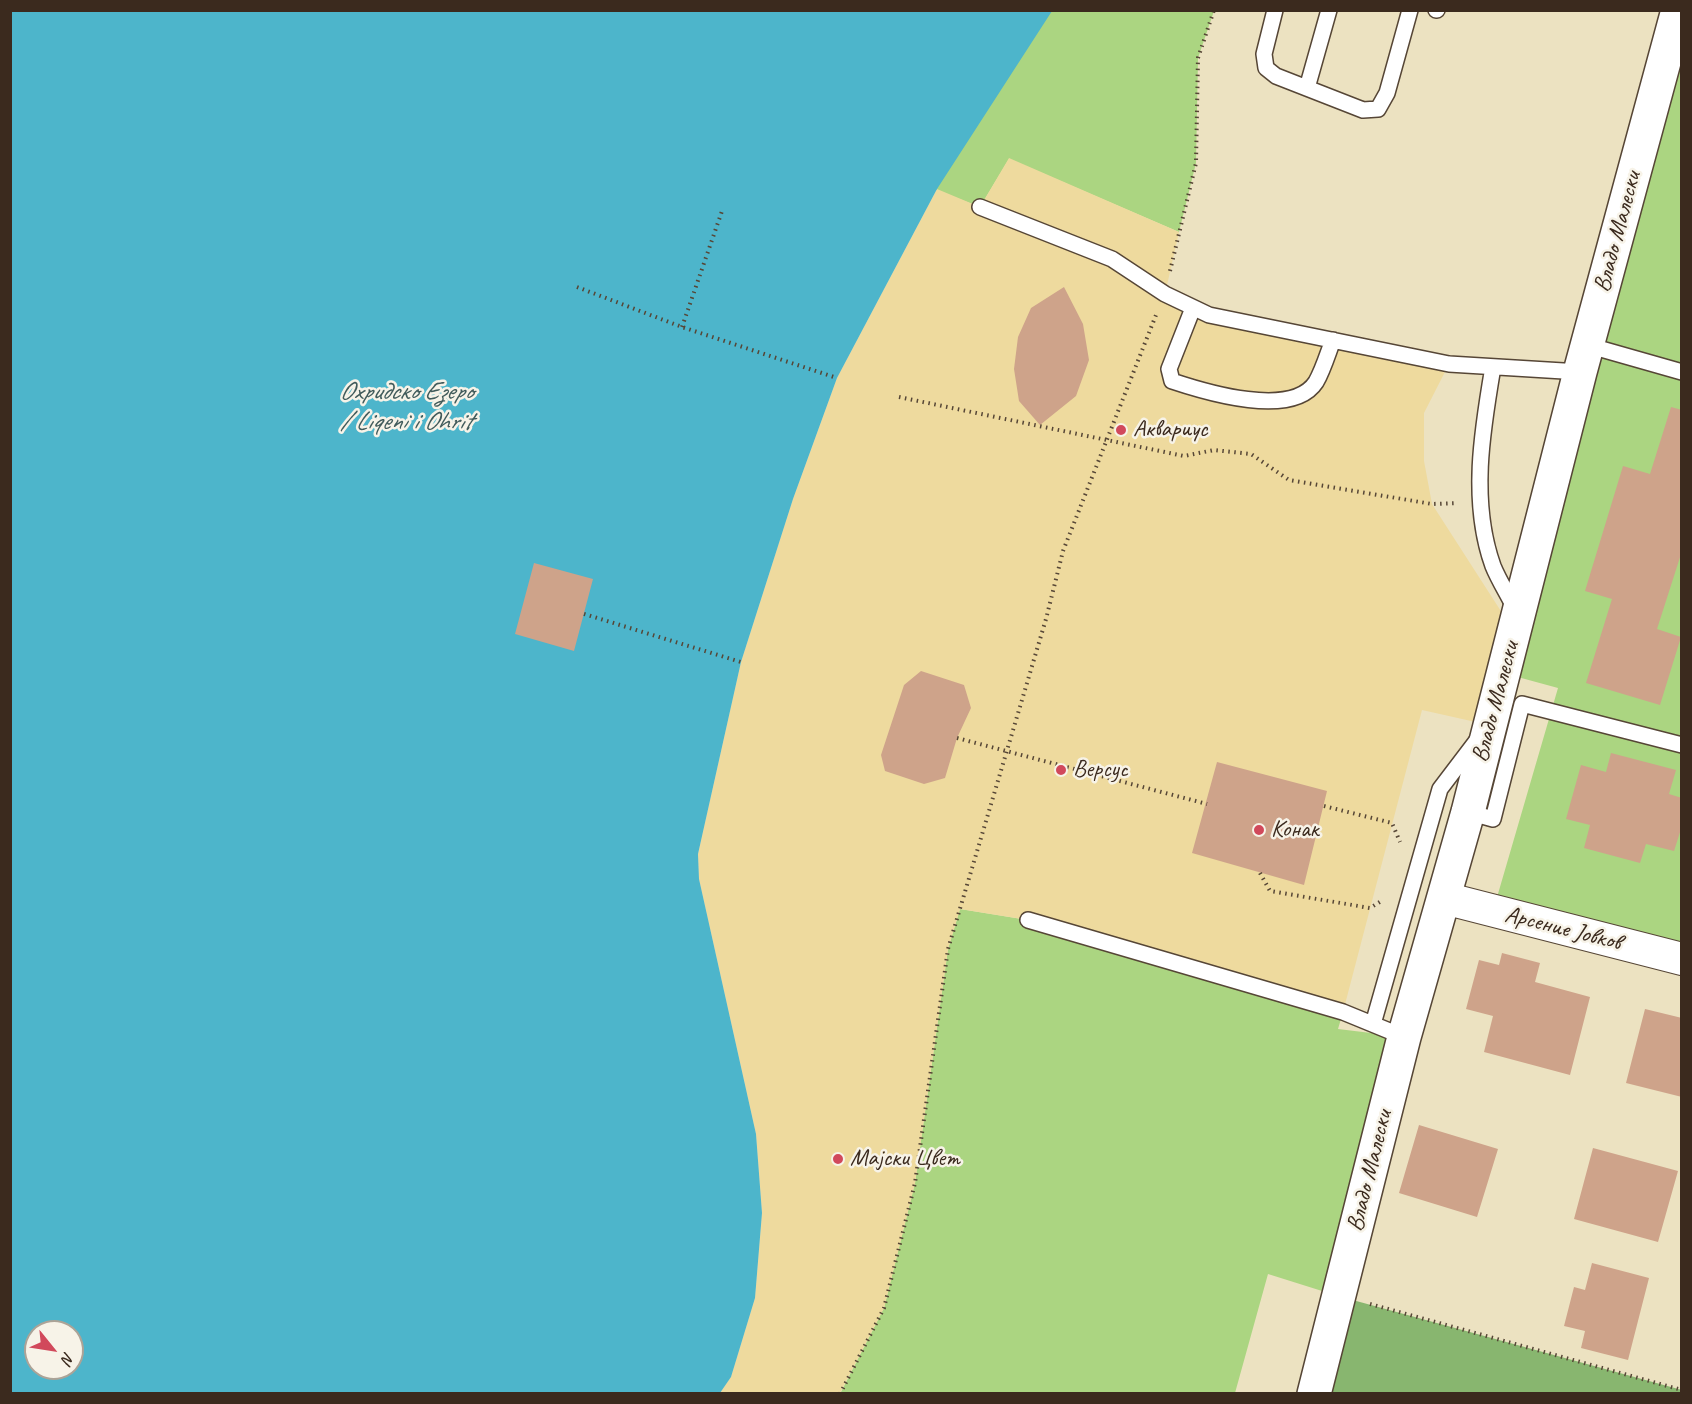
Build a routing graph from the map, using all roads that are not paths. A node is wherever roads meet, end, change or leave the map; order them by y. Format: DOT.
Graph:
graph roads {
  1 [pos="1275,10"];
  2 [pos="1329,10"];
  3 [pos="1410,10"];
  4 [pos="1678,10"];
  5 [pos="1307,88"];
  6 [pos="980,207"];
  7 [pos="1193,308"];
  8 [pos="1333,340"];
  9 [pos="1584,359"];
  10 [pos="1493,367"];
  11 [pos="1682,372"];
  12 [pos="1518,615"];
  13 [pos="1488,725"];
  14 [pos="1682,745"];
  15 [pos="1468,812"];
  16 [pos="1444,898"];
  17 [pos="1028,920"];
  18 [pos="1682,959"];
  19 [pos="1373,1024"];
  20 [pos="1404,1037"];
  21 [pos="1314,1394"];
  1 -- 5 [label="lane"];
  2 -- 5 [label="lane"];
  3 -- 5 [label="lane"];
  4 -- 9 [label="main road, Владо Малески"];
  6 -- 7 [label="lane"];
  7 -- 8 [label="lane"];
  7 -- 8 [label="lane"];
  8 -- 10 [label="lane"];
  9 -- 10 [label="lane"];
  9 -- 11 [label="lane"];
  9 -- 12 [label="main road, Владо Малески"];
  10 -- 12 [label="lane"];
  12 -- 13 [label="main road, Владо Малески"];
  13 -- 15 [label="main road, Владо Малески"];
  13 -- 19 [label="lane"];
  14 -- 15 [label="lane"];
  15 -- 16 [label="main road, Владо Малески"];
  16 -- 18 [label="street, Арсение Јовков"];
  16 -- 20 [label="main road, Владо Малески"];
  17 -- 19 [label="lane"];
  19 -- 20 [label="lane"];
  20 -- 21 [label="main road, Владо Малески"];
}
